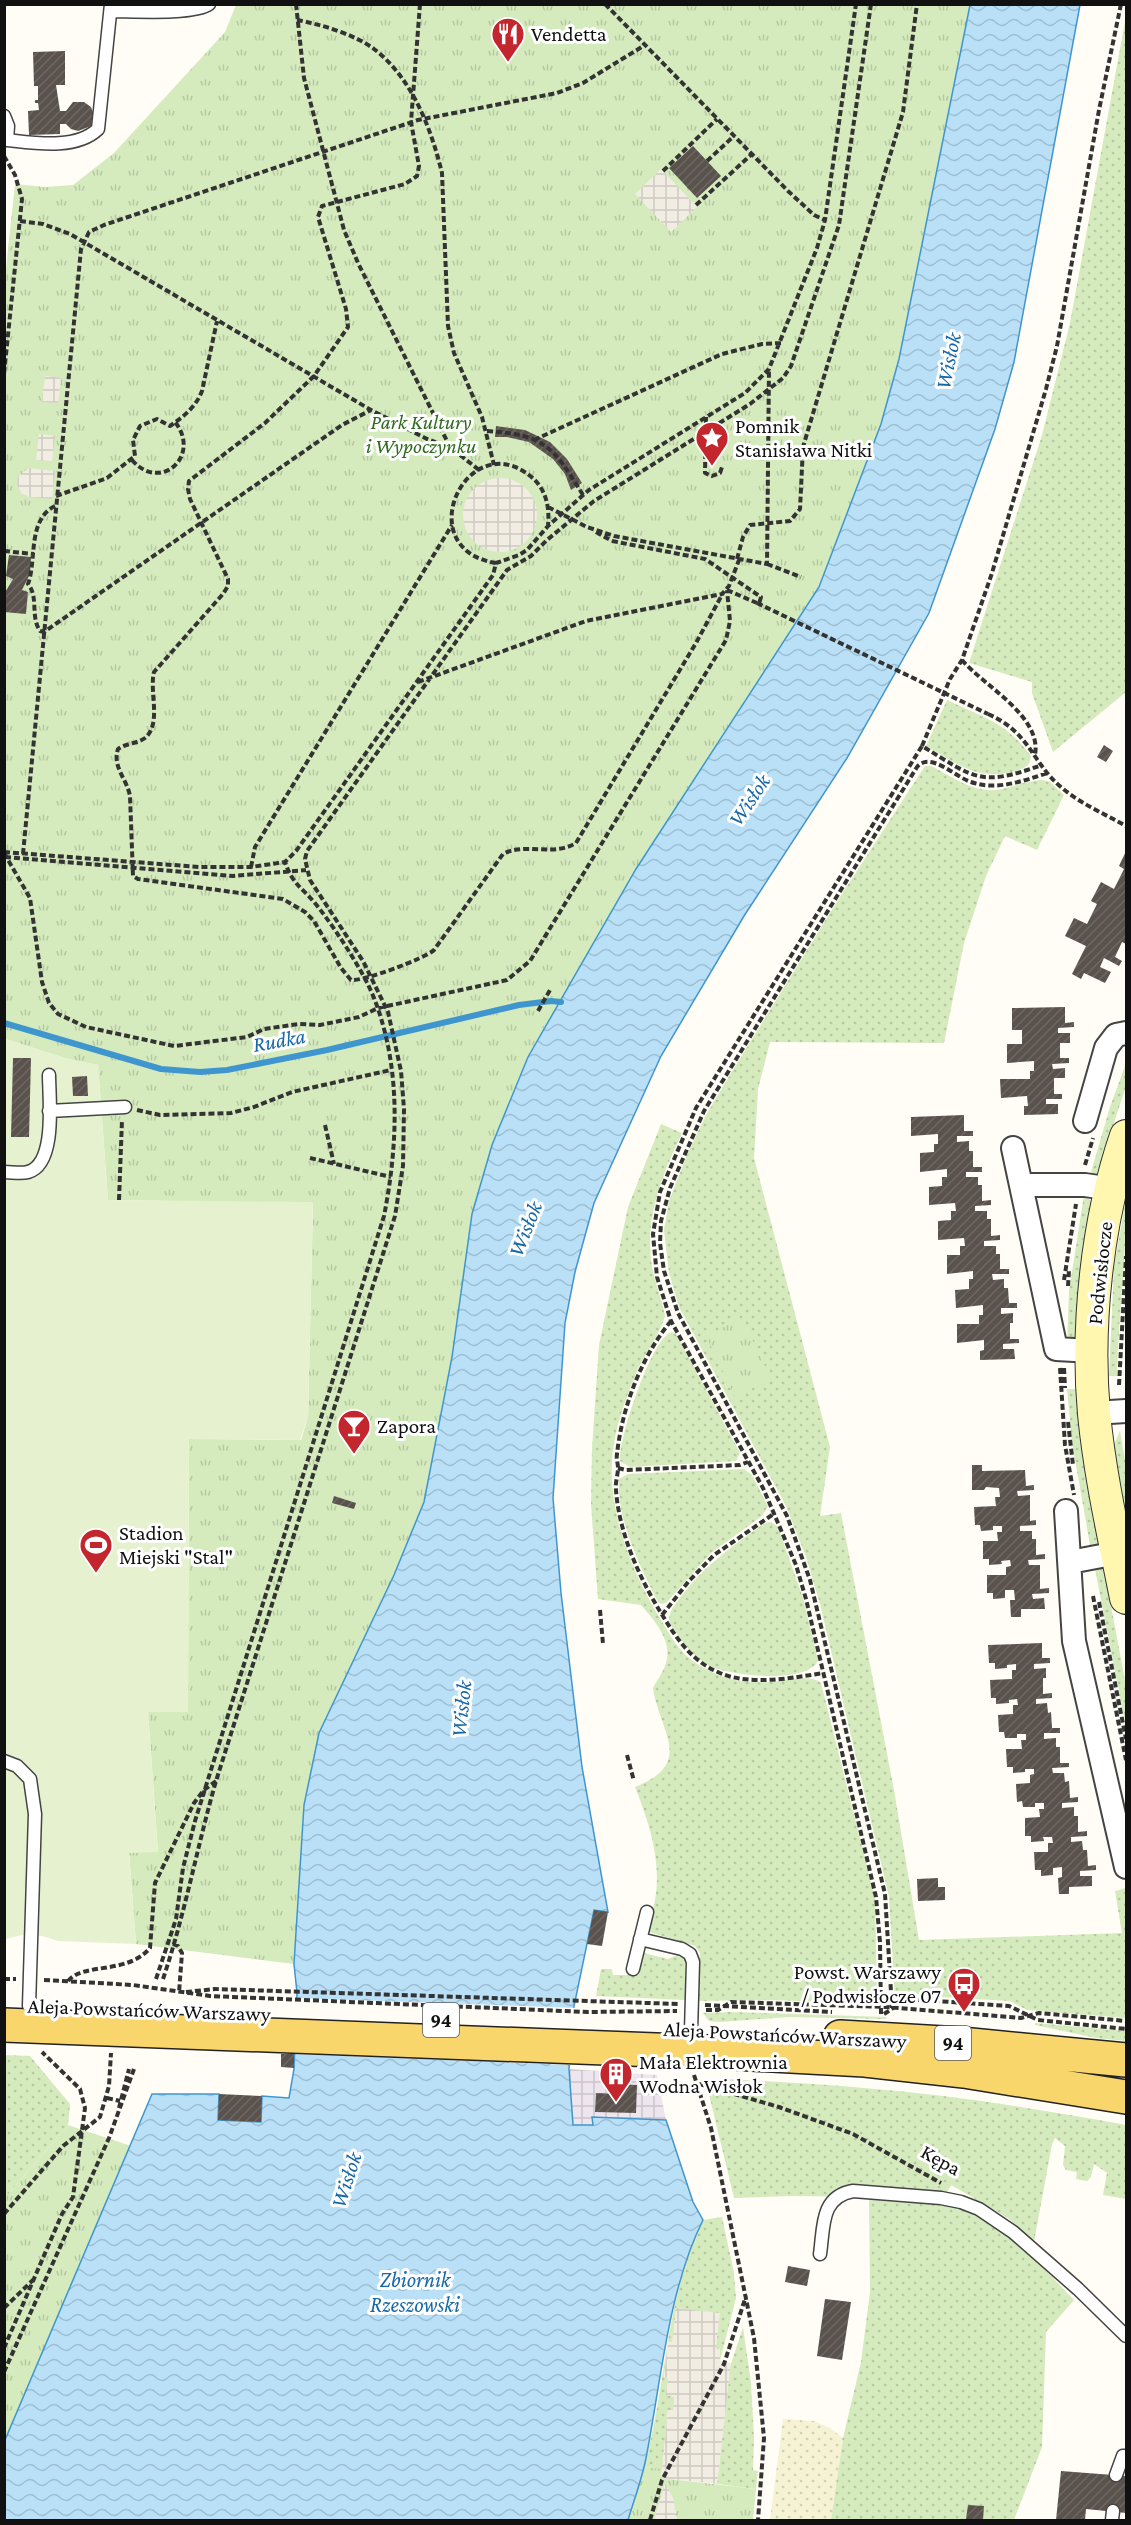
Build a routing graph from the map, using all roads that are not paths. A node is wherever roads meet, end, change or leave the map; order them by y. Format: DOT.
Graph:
graph roads {
  1 [pos="209,4"];
  2 [pos="111,8"];
  3 [pos="4,116"];
  4 [pos="1126,1033"];
  5 [pos="49,1075"];
  6 [pos="125,1107"];
  7 [pos="49,1111"];
  8 [pos="1085,1121"];
  9 [pos="1126,1136"];
  10 [pos="1013,1148"];
  11 [pos="4,1172"];
  12 [pos="1021,1185"];
  13 [pos="1112,1189"];
  14 [pos="1093,1351"];
  15 [pos="1114,1412"];
  16 [pos="1066,1511"];
  17 [pos="1117,1553"];
  18 [pos="1070,1562"];
  19 [pos="1126,1598"];
  20 [pos="4,1761"];
  21 [pos="1126,1866"];
  22 [pos="647,1912"];
  23 [pos="640,1939"];
  24 [pos="633,1969"];
  25 [pos="17,2004"];
  26 [pos="691,2039"];
  27 [pos="1126,2060"];
  28 [pos="1126,2097"];
  29 [pos="820,2254"];
  30 [pos="1126,2336"];
  31 [pos="1126,2456"];
  32 [pos="1116,2475"];
  1 -- 2 [label="lane"];
  2 -- 3 [label="lane"];
  4 -- 8 [label="street"];
  5 -- 7 [label="lane"];
  6 -- 7 [label="lane"];
  7 -- 11 [label="lane"];
  9 -- 13 [label="street, Podwisłocze"];
  10 -- 12 [label="street"];
  12 -- 13 [label="street"];
  12 -- 14 [label="street"];
  13 -- 14 [label="street, Podwisłocze"];
  14 -- 15 [label="street, Podwisłocze"];
  15 -- 17 [label="street, Podwisłocze"];
  16 -- 18 [label="street"];
  17 -- 18 [label="street"];
  17 -- 19 [label="street, Podwisłocze"];
  18 -- 21 [label="street"];
  20 -- 25 [label="lane"];
  22 -- 23 [label="lane"];
  23 -- 24 [label="lane"];
  23 -- 26 [label="lane"];
  25 -- 26 [label="main road, Aleja Powstańców Warszawy / 94"];
  26 -- 27 [label="main road, Aleja Powstańców Warszawy / 94"];
  26 -- 28 [label="main road, Aleja Powstańców Warszawy / 94"];
  29 -- 30 [label="lane"];
  31 -- 32 [label="lane"];
}
